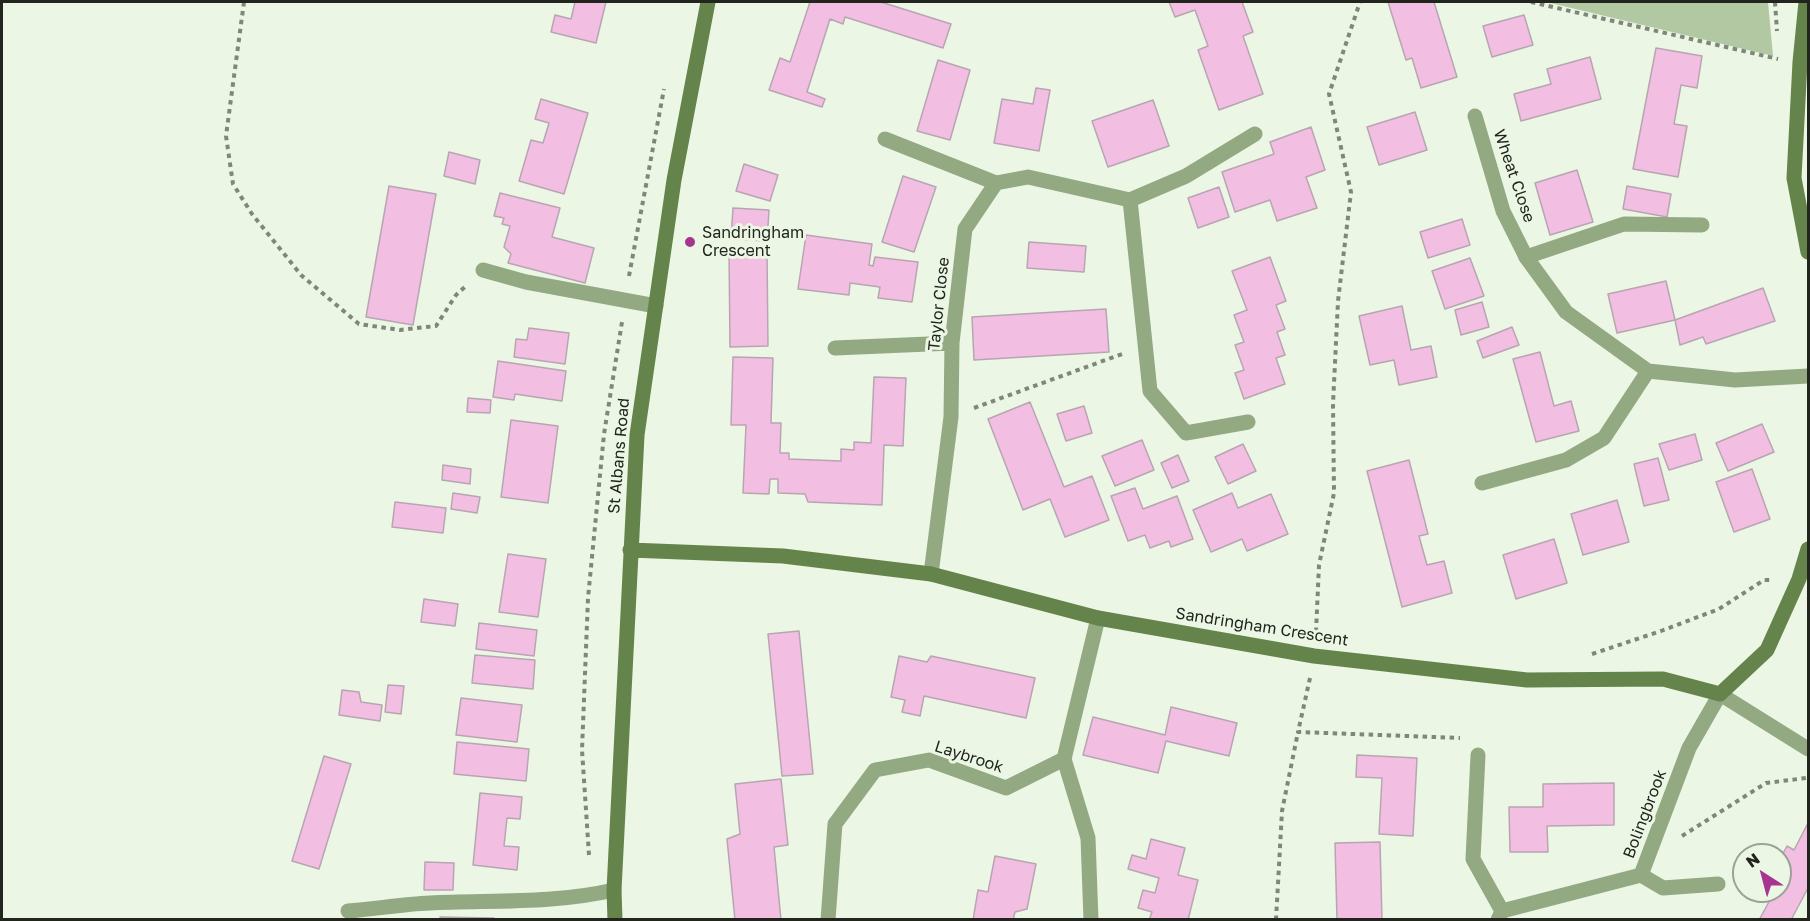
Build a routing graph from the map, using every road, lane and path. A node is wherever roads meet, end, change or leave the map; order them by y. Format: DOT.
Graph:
graph roads {
  1 [pos="244,2"];
  2 [pos="708,2"];
  3 [pos="1360,2"];
  4 [pos="1531,2"];
  5 [pos="1806,2"];
  6 [pos="1548,4"];
  7 [pos="1778,59"];
  8 [pos="1475,116"];
  9 [pos="1255,134"];
  10 [pos="885,139"];
  11 [pos="996,183"];
  12 [pos="1130,200"];
  13 [pos="1702,225"];
  14 [pos="1809,252"];
  15 [pos="1526,257"];
  16 [pos="483,270"];
  17 [pos="656,306"];
  18 [pos="952,343"];
  19 [pos="1145,345"];
  20 [pos="835,348"];
  21 [pos="1648,371"];
  22 [pos="1809,376"];
  23 [pos="951,417"];
  24 [pos="1248,422"];
  25 [pos="1482,483"];
  26 [pos="1809,549"];
  27 [pos="630,550"];
  28 [pos="931,574"];
  29 [pos="1799,579"];
  30 [pos="1098,618"];
  31 [pos="1314,656"];
  32 [pos="1584,656"];
  33 [pos="1720,694"];
  34 [pos="1298,732"];
  35 [pos="1809,749"];
  36 [pos="1478,755"];
  37 [pos="1064,759"];
  38 [pos="1809,780"];
  39 [pos="1680,837"];
  40 [pos="1641,875"];
  41 [pos="1718,884"];
  42 [pos="614,890"];
  43 [pos="348,911"];
  44 [pos="1500,915"];
  45 [pos="615,920"];
  46 [pos="828,920"];
  47 [pos="1091,920"];
  48 [pos="1275,920"];
  1 -- 16 [label="path"];
  2 -- 17 [label="street, St Albans Road"];
  3 -- 31 [label="path"];
  4 -- 6 [label="path"];
  5 -- 14 [label="street"];
  6 -- 7 [label="path"];
  8 -- 15 [label="street, Wheat Close"];
  9 -- 12 [label="street"];
  10 -- 11 [label="street"];
  11 -- 12 [label="street"];
  11 -- 18 [label="street, Taylor Close"];
  12 -- 19 [label="street"];
  13 -- 15 [label="street"];
  15 -- 21 [label="street, Wheat Close"];
  16 -- 17 [label="street"];
  17 -- 27 [label="street, St Albans Road"];
  18 -- 20 [label="street"];
  18 -- 23 [label="street, Taylor Close"];
  19 -- 23 [label="path"];
  19 -- 24 [label="street"];
  21 -- 22 [label="street, Wheat Close"];
  21 -- 25 [label="street"];
  23 -- 28 [label="street, Taylor Close"];
  26 -- 29 [label="street"];
  27 -- 28 [label="street, Sandringham Crescent"];
  27 -- 42 [label="street, St Albans Road"];
  28 -- 30 [label="street, Sandringham Crescent"];
  29 -- 32 [label="path"];
  29 -- 33 [label="street"];
  30 -- 31 [label="street, Sandringham Crescent"];
  30 -- 37 [label="street"];
  31 -- 33 [label="street, Sandringham Crescent"];
  31 -- 34 [label="path"];
  33 -- 35 [label="street"];
  33 -- 40 [label="street, Bolingbrook"];
  34 -- 36 [label="path"];
  34 -- 48 [label="path"];
  36 -- 44 [label="street"];
  37 -- 46 [label="street, Laybrook"];
  37 -- 47 [label="street"];
  38 -- 39 [label="path"];
  40 -- 41 [label="street"];
  40 -- 44 [label="street, Bolingbrook"];
  42 -- 43 [label="street"];
  42 -- 45 [label="street, St Albans Road"];
}
